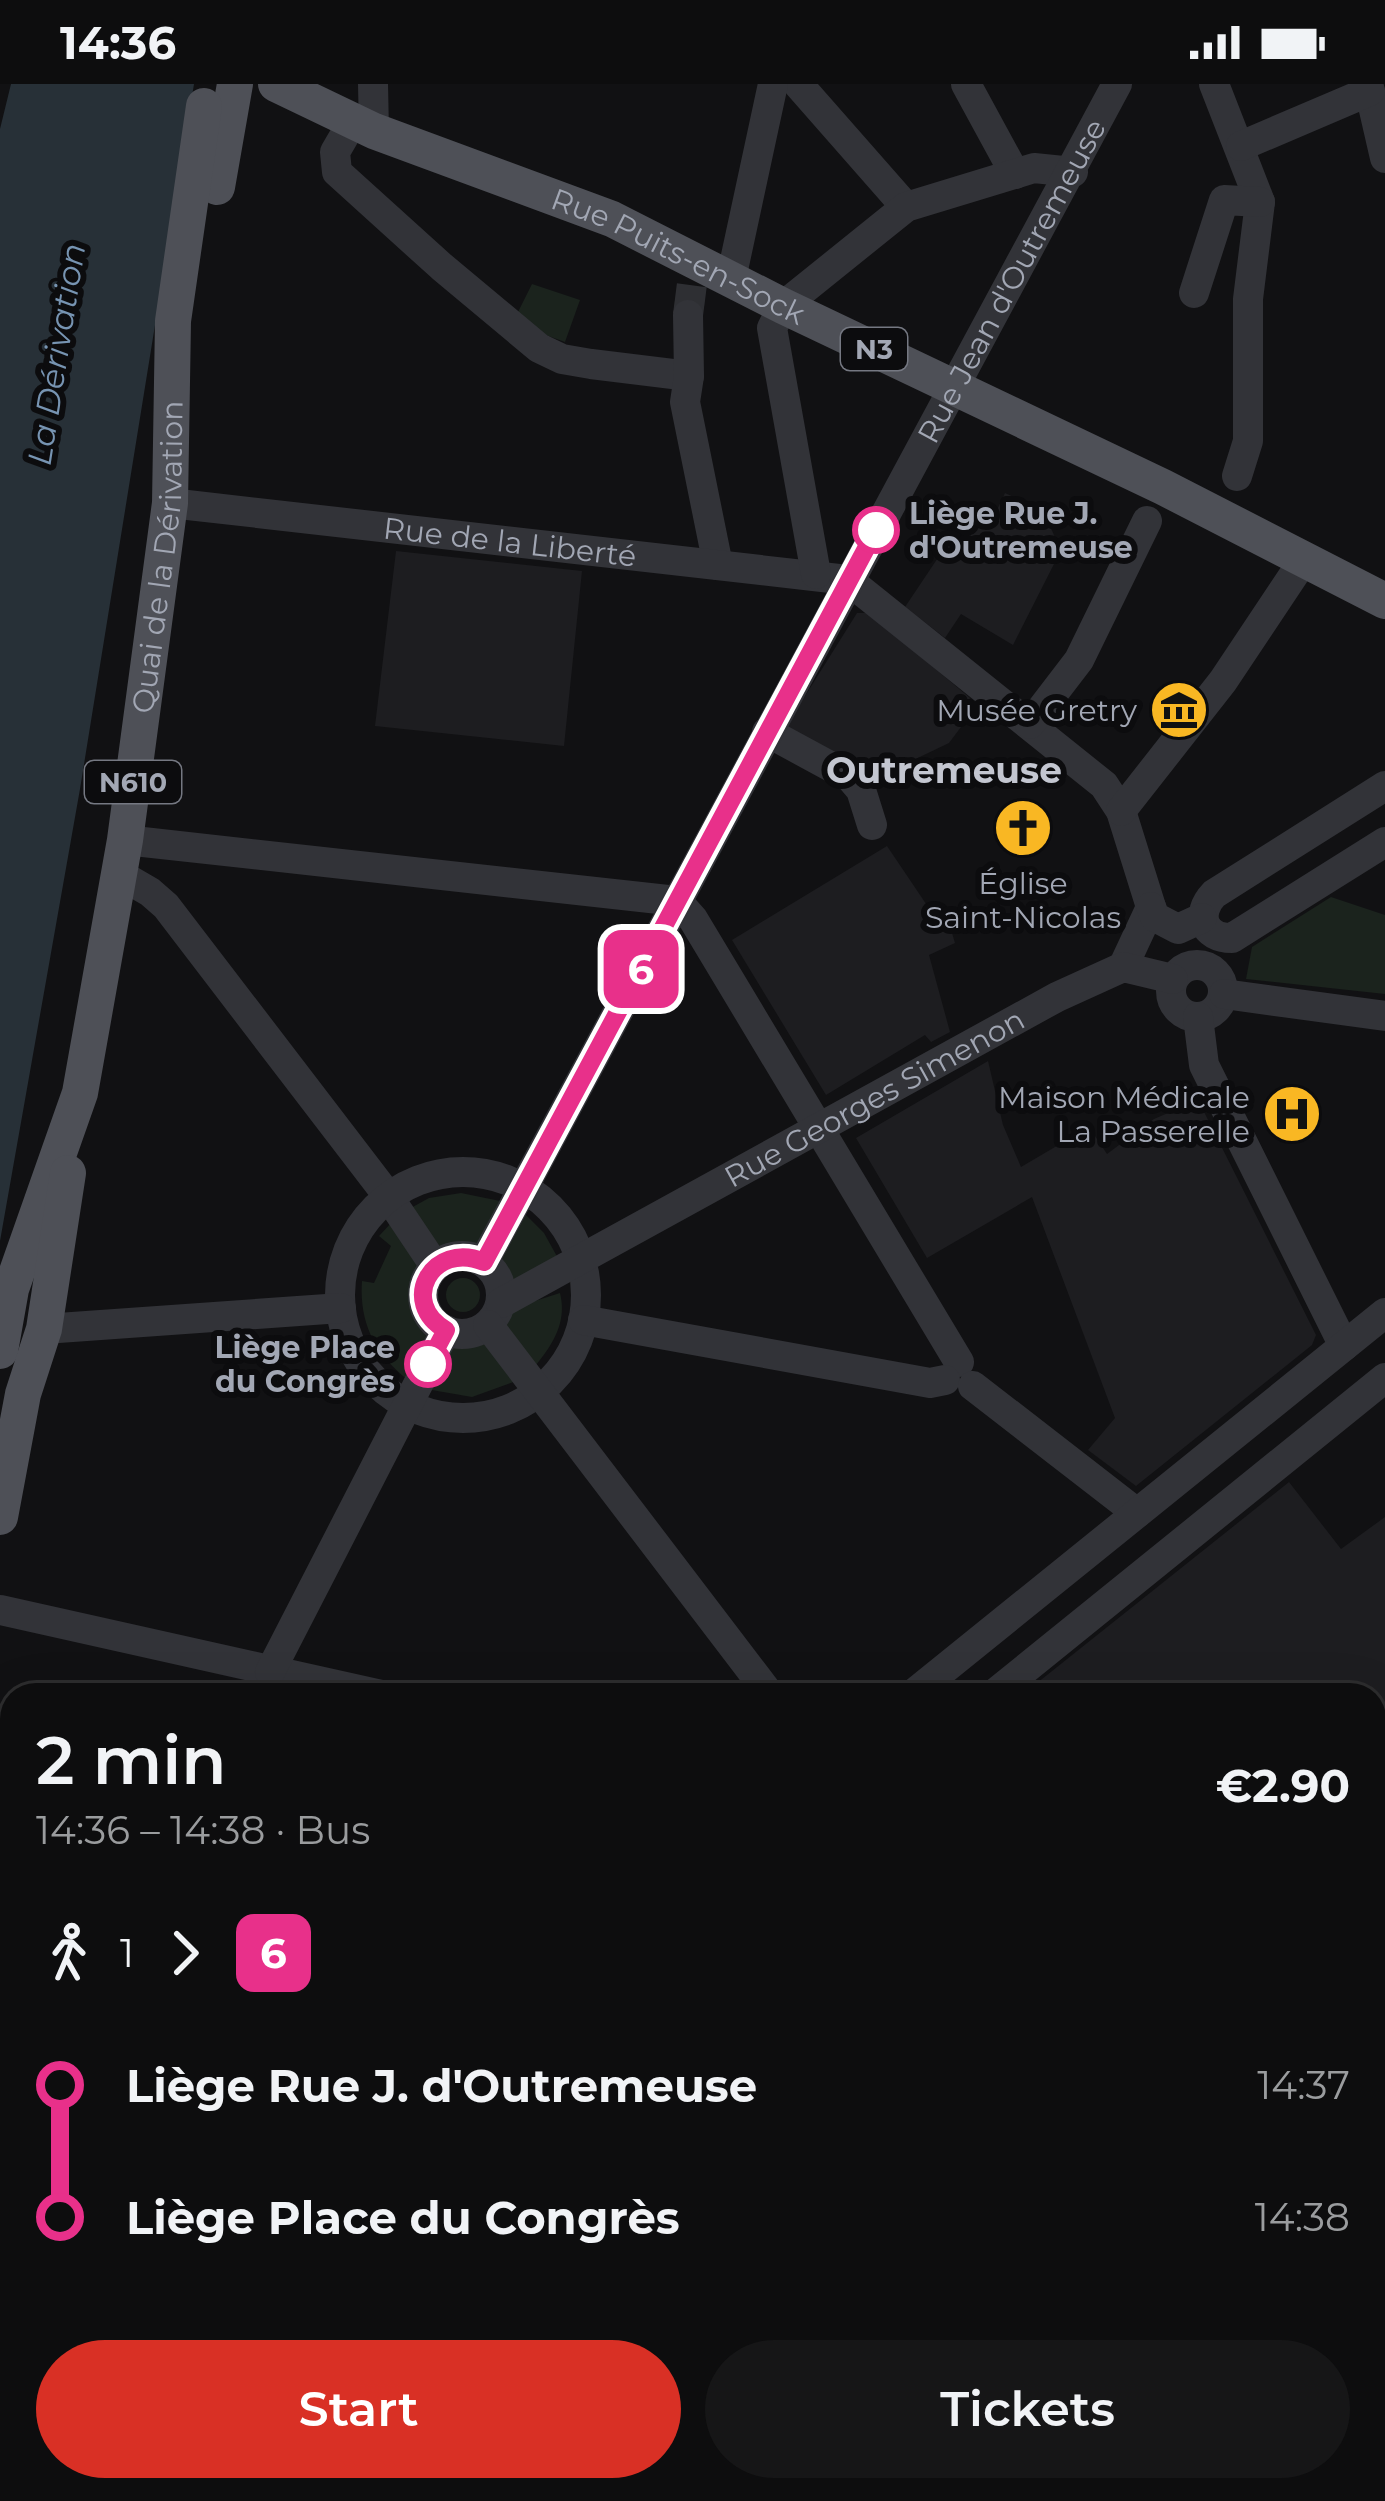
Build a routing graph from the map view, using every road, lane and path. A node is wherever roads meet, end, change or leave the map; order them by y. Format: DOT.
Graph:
graph roads {
  1 [pos="235,84"];
  2 [pos="276,84"];
  3 [pos="373,84"];
  4 [pos="772,84"];
  5 [pos="798,84"];
  6 [pos="1117,84"];
  7 [pos="1214,84"];
  8 [pos="972,86"];
  9 [pos="1369,88"];
  10 [pos="204,106"];
  11 [pos="364,126"];
  12 [pos="1240,146"];
  13 [pos="1384,146"];
  14 [pos="1073,172"];
  15 [pos="1015,174"];
  16 [pos="1260,202"];
  17 [pos="906,207"];
  18 [pos="731,279"];
  19 [pos="1194,293"];
  20 [pos="783,306"];
  21 [pos="688,315"];
  22 [pos="689,376"];
  23 [pos="955,386"];
  24 [pos="1237,476"];
  25 [pos="171,486"];
  26 [pos="1147,521"];
  27 [pos="1305,558"];
  28 [pos="718,565"];
  29 [pos="816,574"];
  30 [pos="848,580"];
  31 [pos="1385,601"];
  32 [pos="1030,724"];
  33 [pos="767,732"];
  34 [pos="1385,786"];
  35 [pos="1121,811"];
  36 [pos="872,825"];
  37 [pos="1385,842"];
  38 [pos="122,857"];
  39 [pos="677,902"];
  40 [pos="1150,907"];
  41 [pos="1209,940"];
  42 [pos="1124,967"];
  43 [pos="1173,979"];
  44 [pos="1224,994"];
  45 [pos="1385,1016"];
  46 [pos="1198,1017"];
  47 [pos="80,1093"];
  48 [pos="821,1129"];
  49 [pos="525,1188"];
  50 [pos="388,1196"];
  51 [pos="581,1259"];
  52 [pos="484,1262"];
  53 [pos="435,1266"];
  54 [pos="340,1308"];
  55 [pos="1385,1313"];
  56 [pos="494,1314"];
  57 [pos="583,1320"];
  58 [pos="44,1329"];
  59 [pos="446,1330"];
  60 [pos="1344,1346"];
  61 [pos="0,1351"];
  62 [pos="959,1376"];
  63 [pos="1385,1378"];
  64 [pos="538,1393"];
  65 [pos="406,1404"];
  66 [pos="1137,1513"];
  67 [pos="0,1517"];
  68 [pos="2,1610"];
  69 [pos="980,1640"];
  70 [pos="259,1669"];
  71 [pos="246,1683"];
  72 [pos="325,1683"];
  73 [pos="761,1683"];
  74 [pos="927,1683"];
  75 [pos="1005,1683"];
  76 [pos="1017,1683"];
  1 -- 25 [label="main road, N610"];
  2 -- 11 [label="main road, N3"];
  3 -- 11 [label="street"];
  4 -- 18 [label="street"];
  5 -- 17 [label="street"];
  6 -- 14 [label="street, Rue Jean d'Outremeuse"];
  7 -- 12 [label="street"];
  8 -- 15 [label="street"];
  9 -- 12 [label="street"];
  9 -- 13 [label="street"];
  10 -- 25 [label="main road, Quai de la Dérivation / N610"];
  11 -- 18 [label="main road, Rue Puits-en-Sock / N3"];
  11 -- 22 [label="street"];
  12 -- 16 [label="street"];
  14 -- 15 [label="street"];
  14 -- 23 [label="street, Rue Jean d'Outremeuse"];
  15 -- 17 [label="street"];
  16 -- 19 [label="street"];
  16 -- 24 [label="street"];
  17 -- 20 [label="street"];
  18 -- 20 [label="main road, Rue Puits-en-Sock / N3"];
  20 -- 23 [label="main road, Rue Puits-en-Sock / N3"];
  20 -- 29 [label="street"];
  21 -- 22 [label="street"];
  22 -- 28 [label="street"];
  23 -- 27 [label="main road, Rue Puits-en-Sock / N3"];
  23 -- 30 [label="street, Rue Jean d'Outremeuse"];
  25 -- 28 [label="street, Rue de la Liberté"];
  25 -- 38 [label="main road, Quai de la Dérivation / N610"];
  26 -- 32 [label="street"];
  27 -- 31 [label="main road, Rue Puits-en-Sock / N3"];
  27 -- 35 [label="street"];
  28 -- 29 [label="street, Rue de la Liberté"];
  29 -- 30 [label="street, Rue de la Liberté"];
  30 -- 32 [label="street"];
  30 -- 33 [label="street, Rue Jean d'Outremeuse"];
  32 -- 35 [label="street"];
  33 -- 36 [label="street"];
  33 -- 39 [label="street, Rue Jean d'Outremeuse"];
  34 -- 41 [label="street"];
  35 -- 40 [label="street"];
  37 -- 41 [label="street"];
  38 -- 39 [label="street"];
  38 -- 47 [label="main road, Quai de la Dérivation / N610"];
  38 -- 50 [label="street"];
  39 -- 48 [label="street"];
  39 -- 49 [label="street, Rue Jean d'Outremeuse"];
  40 -- 41 [label="street"];
  40 -- 42 [label="street"];
  41 -- 43 [label="street"];
  41 -- 44 [label="street"];
  42 -- 43 [label="street"];
  42 -- 48 [label="street, Rue Georges Simenon"];
  43 -- 46 [label="street"];
  44 -- 45 [label="street"];
  44 -- 46 [label="street"];
  46 -- 60 [label="street"];
  47 -- 58 [label="main road, N610"];
  47 -- 61 [label="main road, Quai de la Dérivation / N610"];
  48 -- 51 [label="street, Rue Georges Simenon"];
  48 -- 62 [label="street"];
  49 -- 50 [label="street"];
  49 -- 51 [label="street"];
  49 -- 52 [label="street, Rue Jean d'Outremeuse"];
  50 -- 53 [label="street"];
  50 -- 54 [label="street"];
  51 -- 56 [label="street, Rue Georges Simenon"];
  51 -- 57 [label="street"];
  52 -- 53 [label="street"];
  52 -- 56 [label="street"];
  53 -- 59 [label="street"];
  54 -- 58 [label="street"];
  54 -- 65 [label="street"];
  55 -- 60 [label="street"];
  56 -- 59 [label="street"];
  56 -- 64 [label="street"];
  57 -- 62 [label="street"];
  57 -- 64 [label="street"];
  58 -- 67 [label="main road, N610"];
  59 -- 65 [label="street"];
  60 -- 66 [label="street"];
  62 -- 66 [label="street"];
  63 -- 76 [label="street"];
  64 -- 65 [label="street"];
  64 -- 73 [label="street"];
  65 -- 70 [label="street"];
  66 -- 69 [label="street"];
  68 -- 70 [label="street"];
  69 -- 74 [label="street"];
  69 -- 75 [label="street"];
  70 -- 71 [label="street"];
  70 -- 72 [label="street"];
}
